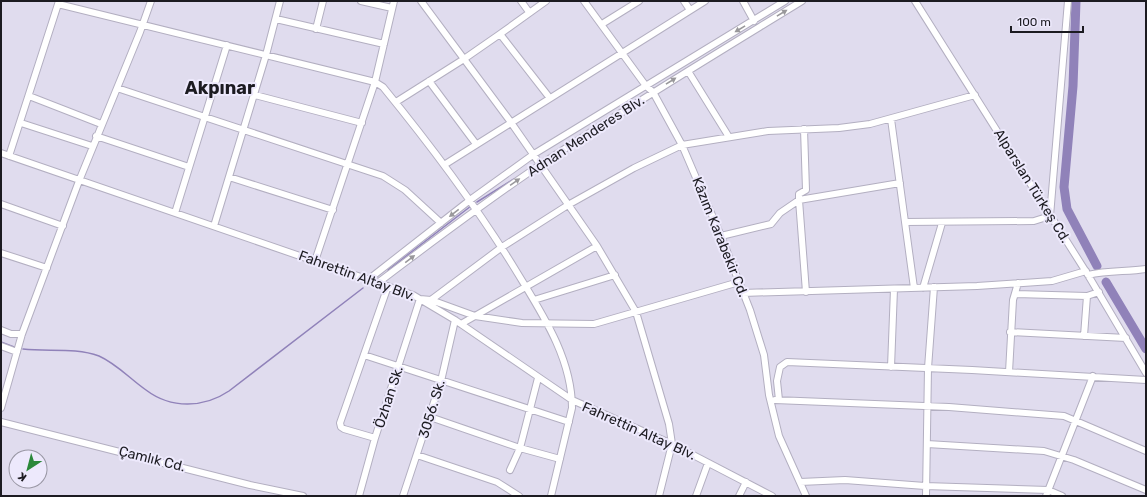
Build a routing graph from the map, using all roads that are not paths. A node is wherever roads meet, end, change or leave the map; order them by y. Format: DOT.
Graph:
graph roads {
  1 [pos="151,1"];
  2 [pos="280,1"];
  3 [pos="323,1"];
  4 [pos="361,1"];
  5 [pos="394,1"];
  6 [pos="421,1"];
  7 [pos="521,1"];
  8 [pos="546,1"];
  9 [pos="584,1"];
  10 [pos="639,1"];
  11 [pos="684,1"];
  12 [pos="705,1"];
  13 [pos="743,1"];
  14 [pos="785,1"];
  15 [pos="802,1"];
  16 [pos="915,1"];
  17 [pos="1068,1"];
  18 [pos="58,3"];
  19 [pos="392,8"];
  20 [pos="690,10"];
  21 [pos="529,12"];
  22 [pos="276,19"];
  23 [pos="754,21"];
  24 [pos="602,24"];
  25 [pos="143,26"];
  26 [pos="316,29"];
  27 [pos="500,34"];
  28 [pos="384,44"];
  29 [pos="227,45"];
  30 [pos="623,51"];
  31 [pos="266,55"];
  32 [pos="464,59"];
  33 [pos="688,71"];
  34 [pos="429,81"];
  35 [pos="375,82"];
  36 [pos="646,86"];
  37 [pos="117,88"];
  38 [pos="653,92"];
  39 [pos="255,95"];
  40 [pos="975,95"];
  41 [pos="29,96"];
  42 [pos="549,98"];
  43 [pos="396,102"];
  44 [pos="205,118"];
  45 [pos="891,120"];
  46 [pos="510,121"];
  47 [pos="21,123"];
  48 [pos="362,123"];
  49 [pos="100,124"];
  50 [pos="804,129"];
  51 [pos="244,131"];
  52 [pos="96,136"];
  53 [pos="729,137"];
  54 [pos="476,144"];
  55 [pos="682,145"];
  56 [pos="92,146"];
  57 [pos="1,153"];
  58 [pos="534,154"];
  59 [pos="9,156"];
  60 [pos="348,164"];
  61 [pos="444,165"];
  62 [pos="540,165"];
  63 [pos="189,167"];
  64 [pos="229,178"];
  65 [pos="79,181"];
  66 [pos="900,183"];
  67 [pos="470,200"];
  68 [pos="799,200"];
  69 [pos="1,204"];
  70 [pos="568,205"];
  71 [pos="477,209"];
  72 [pos="333,210"];
  73 [pos="175,212"];
  74 [pos="1050,216"];
  75 [pos="905,222"];
  76 [pos="441,223"];
  77 [pos="942,223"];
  78 [pos="63,226"];
  79 [pos="214,226"];
  80 [pos="721,236"];
  81 [pos="597,246"];
  82 [pos="502,247"];
  83 [pos="1,253"];
  84 [pos="315,261"];
  85 [pos="46,268"];
  86 [pos="1146,269"];
  87 [pos="1087,273"];
  88 [pos="615,275"];
  89 [pos="369,279"];
  90 [pos="379,282"];
  91 [pos="739,282"];
  92 [pos="1018,283"];
  93 [pos="388,286"];
  94 [pos="525,286"];
  95 [pos="934,287"];
  96 [pos="914,288"];
  97 [pos="923,288"];
  98 [pos="894,289"];
  99 [pos="806,292"];
  100 [pos="1099,292"];
  101 [pos="743,293"];
  102 [pos="1015,294"];
  103 [pos="1087,296"];
  104 [pos="420,299"];
  105 [pos="431,300"];
  106 [pos="534,300"];
  107 [pos="636,312"];
  108 [pos="476,316"];
  109 [pos="455,320"];
  110 [pos="461,324"];
  111 [pos="548,324"];
  112 [pos="1,330"];
  113 [pos="1010,332"];
  114 [pos="22,334"];
  115 [pos="1084,336"];
  116 [pos="1126,338"];
  117 [pos="1,346"];
  118 [pos="17,352"];
  119 [pos="364,355"];
  120 [pos="891,366"];
  121 [pos="398,368"];
  122 [pos="928,368"];
  123 [pos="1009,372"];
  124 [pos="1146,373"];
  125 [pos="1093,376"];
  126 [pos="538,378"];
  127 [pos="1146,380"];
  128 [pos="441,381"];
  129 [pos="572,400"];
  130 [pos="770,400"];
  131 [pos="779,400"];
  132 [pos="927,406"];
  133 [pos="1,408"];
  134 [pos="531,410"];
  135 [pos="430,417"];
  136 [pos="1075,420"];
  137 [pos="1,422"];
  138 [pos="570,422"];
  139 [pos="375,438"];
  140 [pos="672,444"];
  141 [pos="927,444"];
  142 [pos="520,448"];
  143 [pos="1146,451"];
  144 [pos="417,455"];
  145 [pos="1062,456"];
  146 [pos="560,459"];
  147 [pos="708,462"];
  148 [pos="510,470"];
  149 [pos="746,482"];
  150 [pos="800,482"];
  151 [pos="925,486"];
  152 [pos="1144,489"];
  153 [pos="1047,493"];
  154 [pos="303,496"];
  155 [pos="360,496"];
  156 [pos="403,496"];
  157 [pos="519,496"];
  158 [pos="551,496"];
  159 [pos="659,496"];
  160 [pos="696,496"];
  161 [pos="740,496"];
  162 [pos="772,496"];
  163 [pos="806,496"];
  164 [pos="926,496"];
  165 [pos="1062,496"];
  166 [pos="1140,496"];
  1 -- 25 [label="street"];
  2 -- 22 [label="street"];
  3 -- 26 [label="street"];
  4 -- 19 [label="street"];
  5 -- 19 [label="street"];
  6 -- 32 [label="street"];
  7 -- 21 [label="street"];
  8 -- 21 [label="street"];
  9 -- 24 [label="street, Kâzım Karabekir Cd."];
  10 -- 24 [label="street"];
  11 -- 20 [label="street"];
  12 -- 20 [label="street"];
  13 -- 23 [label="street"];
  14 -- 23 [label="street, Adnan Menderes Blv."];
  33 -- 15 [label="street, Adnan Menderes Blv., one-way"];
  16 -- 40 [label="street, Alparslan Türkeş Cd."];
  17 -- 74 [label="street"];
  18 -- 25 [label="street"];
  18 -- 41 [label="street"];
  19 -- 28 [label="street"];
  20 -- 30 [label="street"];
  21 -- 27 [label="street"];
  22 -- 26 [label="street"];
  22 -- 31 [label="street"];
  23 -- 36 [label="street, Adnan Menderes Blv., one-way"];
  24 -- 30 [label="street, Kâzım Karabekir Cd."];
  25 -- 29 [label="street"];
  25 -- 37 [label="street"];
  26 -- 28 [label="street"];
  27 -- 32 [label="street"];
  27 -- 42 [label="street"];
  28 -- 35 [label="street"];
  29 -- 31 [label="street"];
  29 -- 44 [label="street"];
  30 -- 36 [label="street, Kâzım Karabekir Cd."];
  30 -- 42 [label="street"];
  31 -- 35 [label="street"];
  31 -- 39 [label="street"];
  32 -- 34 [label="street"];
  32 -- 46 [label="street"];
  38 -- 33 [label="street, Adnan Menderes Blv., one-way"];
  33 -- 53 [label="street"];
  34 -- 43 [label="street"];
  34 -- 54 [label="street"];
  35 -- 43 [label="street"];
  35 -- 48 [label="street"];
  36 -- 38 [label="street, Kâzım Karabekir Cd."];
  36 -- 58 [label="street, Adnan Menderes Blv."];
  37 -- 44 [label="street"];
  37 -- 49 [label="street"];
  38 -- 55 [label="street, Kâzım Karabekir Cd."];
  38 -- 62 [label="street, Adnan Menderes Blv."];
  39 -- 48 [label="street"];
  39 -- 51 [label="street"];
  40 -- 45 [label="street"];
  40 -- 74 [label="street, Alparslan Türkeş Cd."];
  41 -- 47 [label="street"];
  41 -- 49 [label="street"];
  42 -- 46 [label="street"];
  43 -- 61 [label="street"];
  44 -- 51 [label="street"];
  44 -- 63 [label="street"];
  45 -- 50 [label="street"];
  45 -- 66 [label="street"];
  46 -- 54 [label="street"];
  46 -- 58 [label="street"];
  47 -- 56 [label="street"];
  47 -- 59 [label="street"];
  48 -- 60 [label="street"];
  49 -- 52 [label="street"];
  50 -- 53 [label="street"];
  50 -- 68 [label="street"];
  51 -- 60 [label="street"];
  51 -- 64 [label="street"];
  52 -- 56 [label="street"];
  52 -- 63 [label="street"];
  53 -- 55 [label="street"];
  54 -- 61 [label="street"];
  55 -- 70 [label="street"];
  55 -- 80 [label="street, Kâzım Karabekir Cd."];
  56 -- 65 [label="street"];
  57 -- 59 [label="street, Fahrettin Altay Blv."];
  58 -- 62 [label="street"];
  58 -- 67 [label="street, Adnan Menderes Blv."];
  59 -- 65 [label="street, Fahrettin Altay Blv."];
  60 -- 72 [label="street"];
  60 -- 76 [label="street"];
  61 -- 67 [label="street"];
  62 -- 70 [label="street"];
  71 -- 62 [label="street, Adnan Menderes Blv., one-way"];
  63 -- 73 [label="street"];
  64 -- 72 [label="street"];
  64 -- 79 [label="street"];
  65 -- 73 [label="street, Fahrettin Altay Blv."];
  65 -- 78 [label="street"];
  66 -- 68 [label="street"];
  66 -- 75 [label="street"];
  67 -- 71 [label="street"];
  67 -- 76 [label="street, Adnan Menderes Blv., one-way"];
  68 -- 80 [label="street"];
  68 -- 99 [label="street"];
  69 -- 78 [label="street"];
  70 -- 81 [label="street"];
  70 -- 82 [label="street"];
  71 -- 82 [label="street"];
  90 -- 71 [label="street, Adnan Menderes Blv., one-way"];
  72 -- 84 [label="street"];
  73 -- 79 [label="street, Fahrettin Altay Blv."];
  74 -- 77 [label="street"];
  74 -- 87 [label="street, Alparslan Türkeş Cd."];
  75 -- 77 [label="street"];
  75 -- 96 [label="street"];
  76 -- 89 [label="street, Adnan Menderes Blv."];
  77 -- 97 [label="street"];
  78 -- 85 [label="street"];
  79 -- 84 [label="street, Fahrettin Altay Blv."];
  80 -- 91 [label="street, Kâzım Karabekir Cd."];
  81 -- 88 [label="street"];
  81 -- 94 [label="street"];
  82 -- 94 [label="street"];
  82 -- 105 [label="street"];
  83 -- 85 [label="street"];
  84 -- 89 [label="street, Fahrettin Altay Blv."];
  85 -- 114 [label="street"];
  86 -- 87 [label="street"];
  87 -- 92 [label="street"];
  87 -- 100 [label="street, Alparslan Türkeş Cd."];
  88 -- 106 [label="street"];
  88 -- 107 [label="street"];
  89 -- 90 [label="street, Fahrettin Altay Blv."];
  90 -- 93 [label="street, Fahrettin Altay Blv."];
  91 -- 101 [label="street, Kâzım Karabekir Cd."];
  91 -- 107 [label="street"];
  92 -- 95 [label="street"];
  92 -- 102 [label="street"];
  93 -- 104 [label="street, Fahrettin Altay Blv."];
  93 -- 119 [label="street"];
  94 -- 106 [label="street"];
  94 -- 108 [label="street"];
  95 -- 97 [label="street"];
  95 -- 122 [label="street"];
  96 -- 97 [label="street"];
  96 -- 98 [label="street"];
  98 -- 99 [label="street"];
  98 -- 120 [label="street"];
  99 -- 101 [label="street"];
  100 -- 103 [label="street"];
  100 -- 116 [label="street, Alparslan Türkeş Cd."];
  101 -- 130 [label="street, Kâzım Karabekir Cd."];
  102 -- 103 [label="street"];
  102 -- 113 [label="street"];
  103 -- 115 [label="street"];
  104 -- 105 [label="street"];
  104 -- 109 [label="street, Fahrettin Altay Blv."];
  104 -- 121 [label="street, Özhan Sk."];
  105 -- 108 [label="street"];
  106 -- 111 [label="street"];
  107 -- 111 [label="street"];
  107 -- 140 [label="street"];
  108 -- 110 [label="street"];
  108 -- 111 [label="street"];
  109 -- 110 [label="street, Fahrettin Altay Blv."];
  109 -- 128 [label="street, 3056. Sk."];
  110 -- 126 [label="street, Fahrettin Altay Blv."];
  111 -- 129 [label="street"];
  112 -- 114 [label="street"];
  113 -- 115 [label="street"];
  113 -- 123 [label="street"];
  114 -- 118 [label="street"];
  115 -- 116 [label="street"];
  116 -- 124 [label="street, Alparslan Türkeş Cd."];
  117 -- 118 [label="street"];
  118 -- 133 [label="street"];
  119 -- 121 [label="street"];
  119 -- 139 [label="street"];
  120 -- 122 [label="street"];
  120 -- 131 [label="street"];
  121 -- 128 [label="street"];
  121 -- 139 [label="street, Özhan Sk."];
  122 -- 123 [label="street"];
  122 -- 132 [label="street"];
  123 -- 125 [label="street"];
  125 -- 127 [label="street"];
  125 -- 136 [label="street"];
  126 -- 129 [label="street, Fahrettin Altay Blv."];
  126 -- 134 [label="street"];
  128 -- 134 [label="street"];
  128 -- 135 [label="street, 3056. Sk."];
  129 -- 138 [label="street"];
  129 -- 140 [label="street, Fahrettin Altay Blv."];
  130 -- 131 [label="street"];
  130 -- 150 [label="street, Kâzım Karabekir Cd."];
  131 -- 132 [label="street"];
  132 -- 136 [label="street"];
  132 -- 141 [label="street"];
  134 -- 138 [label="street"];
  134 -- 142 [label="street"];
  135 -- 142 [label="street"];
  135 -- 144 [label="street, 3056. Sk."];
  136 -- 143 [label="street"];
  136 -- 145 [label="street"];
  137 -- 154 [label="street, Çamlık Cd."];
  138 -- 146 [label="street"];
  139 -- 155 [label="street, Özhan Sk."];
  140 -- 147 [label="street, Fahrettin Altay Blv."];
  140 -- 159 [label="street"];
  141 -- 145 [label="street"];
  141 -- 151 [label="street"];
  142 -- 146 [label="street"];
  142 -- 148 [label="street"];
  144 -- 156 [label="street, 3056. Sk."];
  144 -- 157 [label="street"];
  145 -- 152 [label="street"];
  145 -- 153 [label="street"];
  146 -- 158 [label="street"];
  147 -- 149 [label="street, Fahrettin Altay Blv."];
  147 -- 160 [label="street"];
  149 -- 161 [label="street"];
  149 -- 162 [label="street, Fahrettin Altay Blv."];
  150 -- 151 [label="street"];
  150 -- 163 [label="street, Kâzım Karabekir Cd."];
  151 -- 153 [label="street"];
  151 -- 164 [label="street"];
  152 -- 166 [label="street"];
  153 -- 165 [label="street"];
}
